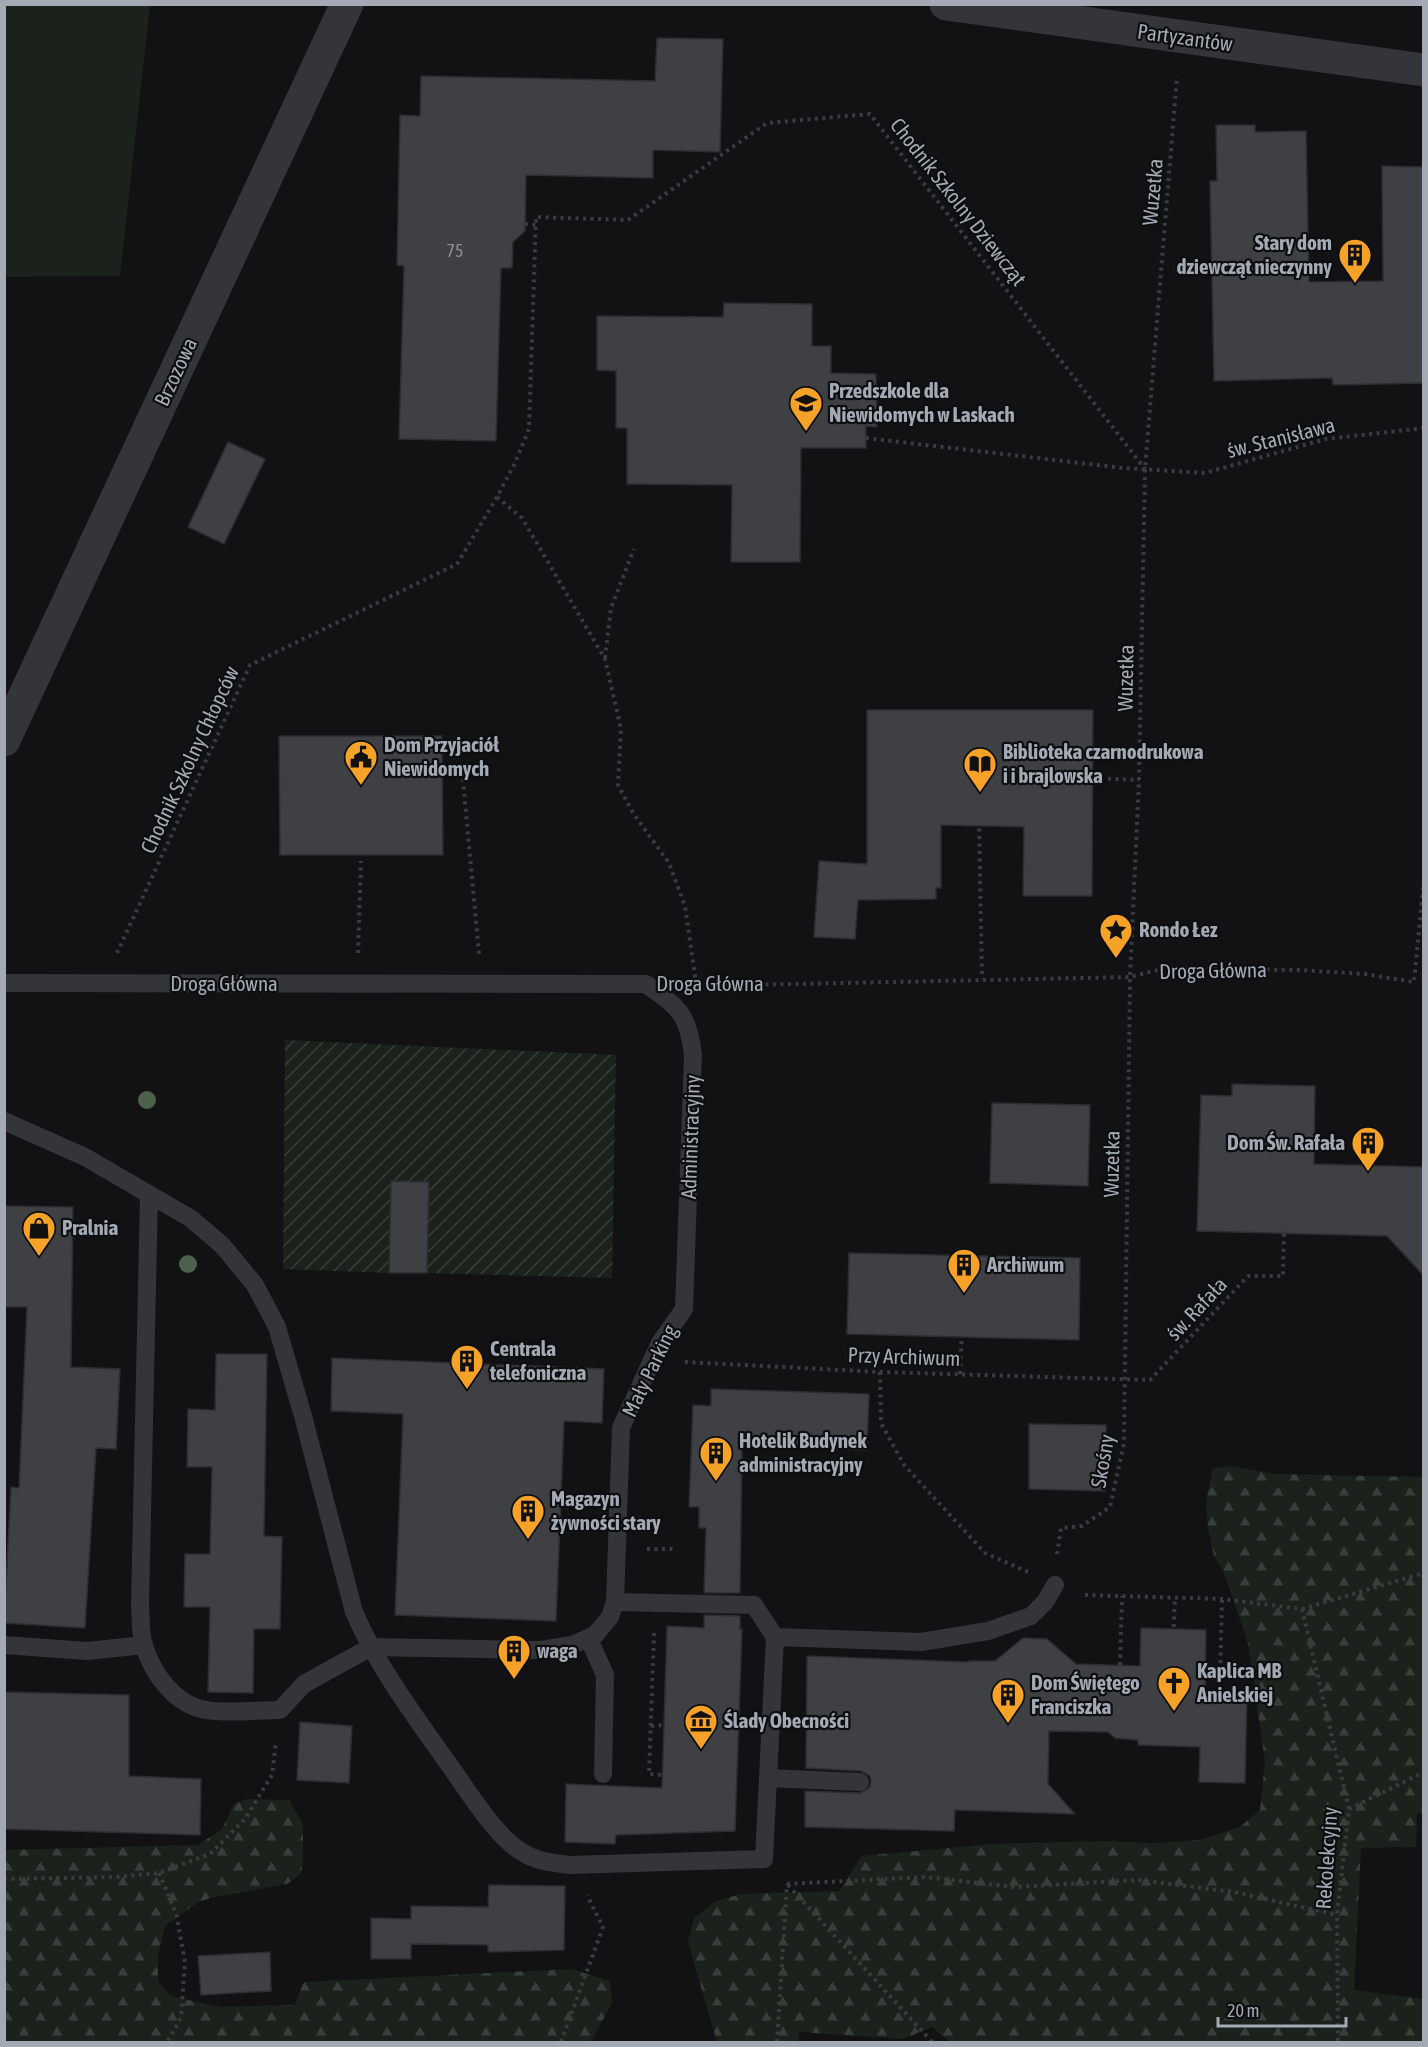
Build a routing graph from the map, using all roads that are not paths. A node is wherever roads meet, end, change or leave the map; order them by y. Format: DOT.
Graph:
graph roads {
  1 [pos="347,4"];
  2 [pos="946,4"];
  3 [pos="1424,70"];
  4 [pos="4,740"];
  5 [pos="4,983"];
  6 [pos="646,984"];
  7 [pos="4,1121"];
  8 [pos="149,1195"];
  9 [pos="684,1309"];
  10 [pos="1055,1585"];
  11 [pos="615,1602"];
  12 [pos="775,1637"];
  13 [pos="589,1639"];
  14 [pos="4,1645"];
  15 [pos="144,1645"];
  16 [pos="371,1647"];
  17 [pos="603,1774"];
  18 [pos="768,1778"];
  19 [pos="860,1782"];
  1 -- 4 [label="street, Brzozowa"];
  2 -- 3 [label="street, Partyzantów"];
  5 -- 6 [label="lane, Droga Główna"];
  6 -- 9 [label="lane, Administracyjny"];
  7 -- 8 [label="lane"];
  8 -- 15 [label="lane"];
  8 -- 16 [label="lane"];
  9 -- 11 [label="lane, Mały Parking"];
  10 -- 12 [label="lane"];
  11 -- 12 [label="lane"];
  11 -- 13 [label="lane, Mały Parking"];
  12 -- 18 [label="lane"];
  13 -- 16 [label="lane"];
  13 -- 17 [label="lane"];
  14 -- 15 [label="lane"];
  15 -- 16 [label="lane"];
  16 -- 18 [label="lane"];
  18 -- 19 [label="lane"];
}
